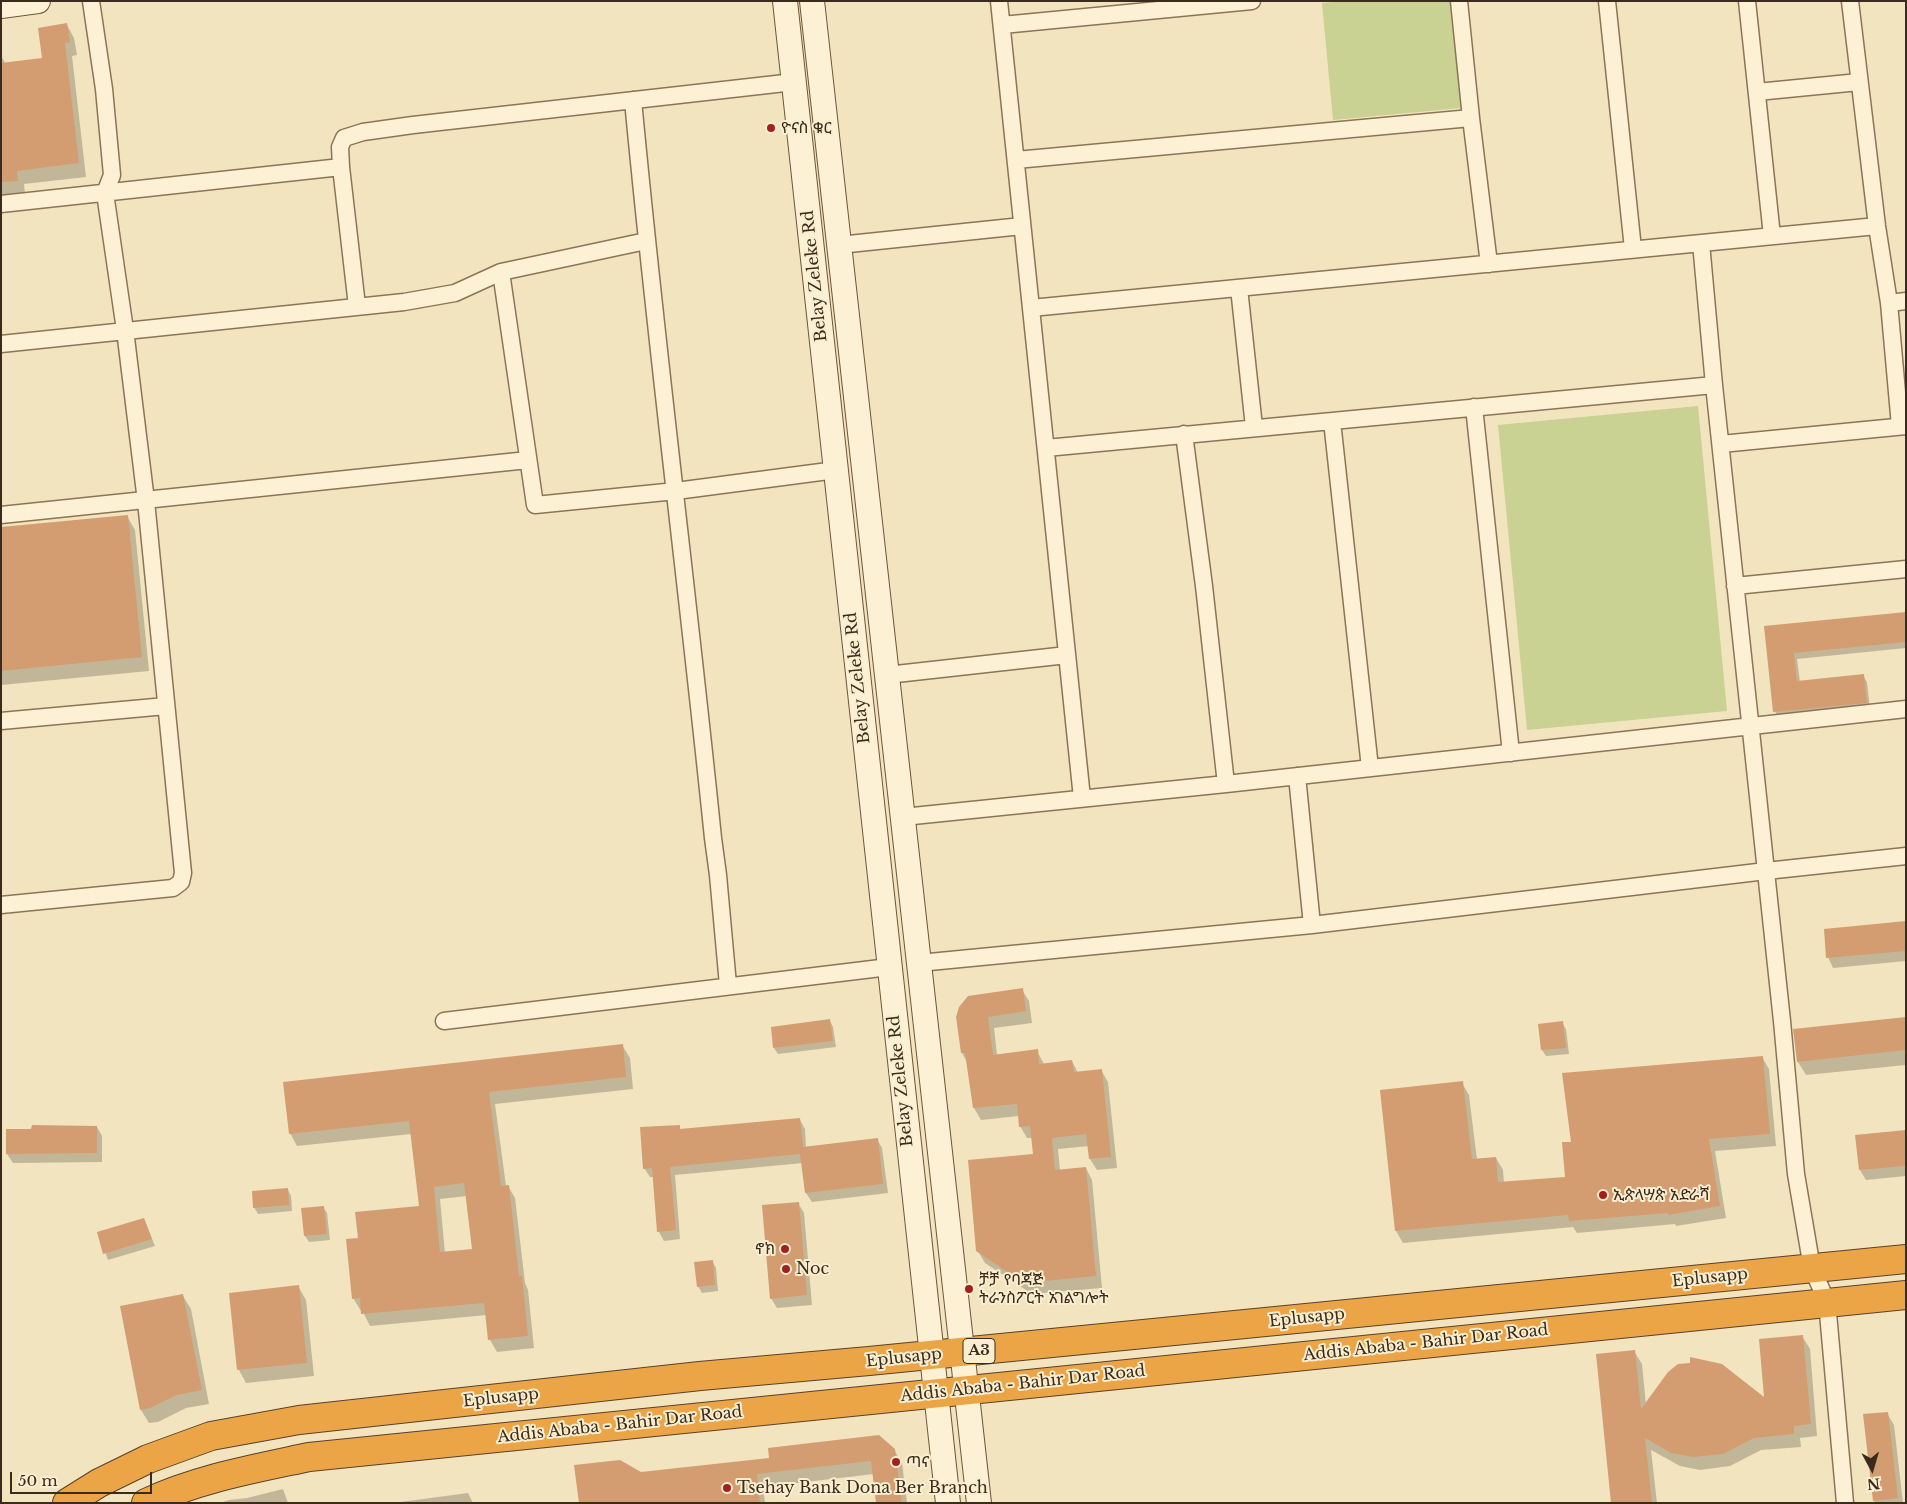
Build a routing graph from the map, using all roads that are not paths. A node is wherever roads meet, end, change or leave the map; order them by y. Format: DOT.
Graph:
graph roads {
  1 [pos="38,1"];
  2 [pos="91,1"];
  3 [pos="786,1"];
  4 [pos="812,1"];
  5 [pos="999,1"];
  6 [pos="1252,1"];
  7 [pos="1459,1"];
  8 [pos="1607,1"];
  9 [pos="1747,1"];
  10 [pos="1850,1"];
  11 [pos="1,6"];
  12 [pos="1002,25"];
  13 [pos="794,82"];
  14 [pos="1860,82"];
  15 [pos="1757,92"];
  16 [pos="633,100"];
  17 [pos="1471,118"];
  18 [pos="1016,160"];
  19 [pos="341,167"];
  20 [pos="105,193"];
  21 [pos="1,204"];
  22 [pos="1022,226"];
  23 [pos="1877,226"];
  24 [pos="1772,236"];
  25 [pos="646,241"];
  26 [pos="1701,243"];
  27 [pos="840,245"];
  28 [pos="812,248"];
  29 [pos="1633,249"];
  30 [pos="1490,264"];
  31 [pos="501,272"];
  32 [pos="1239,288"];
  33 [pos="1906,301"];
  34 [pos="1889,303"];
  35 [pos="357,306"];
  36 [pos="1031,308"];
  37 [pos="125,330"];
  38 [pos="1,344"];
  39 [pos="1714,385"];
  40 [pos="1474,407"];
  41 [pos="1332,421"];
  42 [pos="1903,426"];
  43 [pos="1254,427"];
  44 [pos="1184,434"];
  45 [pos="1721,444"];
  46 [pos="1046,448"];
  47 [pos="528,460"];
  48 [pos="836,470"];
  49 [pos="676,490"];
  50 [pos="146,501"];
  51 [pos="1,514"];
  52 [pos="1906,569"];
  53 [pos="1735,586"];
  54 [pos="1067,654"];
  55 [pos="887,675"];
  56 [pos="858,679"];
  57 [pos="166,706"];
  58 [pos="1906,709"];
  59 [pos="1,721"];
  60 [pos="1750,726"];
  61 [pos="1511,753"];
  62 [pos="1370,768"];
  63 [pos="1297,776"];
  64 [pos="1226,784"];
  65 [pos="1082,798"];
  66 [pos="903,817"];
  67 [pos="1906,856"];
  68 [pos="1766,871"];
  69 [pos="1,905"];
  70 [pos="1312,925"];
  71 [pos="919,963"];
  72 [pos="889,968"];
  73 [pos="728,985"];
  74 [pos="444,1020"];
  75 [pos="1906,1258"];
  76 [pos="1812,1268"];
  77 [pos="1906,1295"];
  78 [pos="1827,1302"];
  79 [pos="962,1352"];
  80 [pos="931,1355"];
  81 [pos="967,1390"];
  82 [pos="935,1393"];
  83 [pos="67,1503"];
  84 [pos="146,1503"];
  85 [pos="948,1503"];
  86 [pos="979,1503"];
  87 [pos="1845,1503"];
  1 -- 11 [label="street"];
  2 -- 20 [label="street"];
  3 -- 13 [label="street, Belay Zeleke Rd"];
  4 -- 27 [label="street, Belay Zeleke Rd"];
  5 -- 12 [label="street"];
  6 -- 12 [label="street"];
  7 -- 17 [label="street"];
  8 -- 29 [label="street"];
  9 -- 15 [label="street"];
  10 -- 14 [label="street"];
  12 -- 18 [label="street"];
  13 -- 16 [label="street"];
  13 -- 28 [label="street, Belay Zeleke Rd"];
  14 -- 15 [label="street"];
  14 -- 23 [label="street"];
  15 -- 24 [label="street"];
  16 -- 19 [label="street"];
  16 -- 25 [label="street"];
  17 -- 18 [label="street"];
  17 -- 30 [label="street"];
  18 -- 22 [label="street"];
  19 -- 20 [label="street"];
  19 -- 35 [label="street"];
  20 -- 21 [label="street"];
  20 -- 37 [label="street"];
  22 -- 27 [label="street"];
  22 -- 36 [label="street"];
  23 -- 24 [label="street"];
  23 -- 34 [label="street"];
  24 -- 26 [label="street"];
  25 -- 31 [label="street"];
  25 -- 49 [label="street"];
  26 -- 29 [label="street"];
  26 -- 39 [label="street"];
  27 -- 28 [label="street"];
  27 -- 55 [label="street, Belay Zeleke Rd"];
  28 -- 48 [label="street, Belay Zeleke Rd"];
  29 -- 30 [label="street"];
  30 -- 32 [label="street"];
  31 -- 35 [label="street"];
  31 -- 47 [label="street"];
  32 -- 36 [label="street"];
  32 -- 43 [label="street"];
  33 -- 34 [label="street"];
  34 -- 42 [label="street"];
  35 -- 37 [label="street"];
  36 -- 46 [label="street"];
  37 -- 38 [label="street"];
  37 -- 50 [label="street"];
  39 -- 40 [label="street"];
  39 -- 45 [label="street"];
  40 -- 41 [label="street"];
  40 -- 61 [label="street"];
  41 -- 43 [label="street"];
  41 -- 62 [label="street"];
  42 -- 45 [label="street"];
  43 -- 44 [label="street"];
  44 -- 46 [label="street"];
  44 -- 64 [label="street"];
  45 -- 53 [label="street"];
  46 -- 54 [label="street"];
  47 -- 49 [label="street"];
  47 -- 50 [label="street"];
  48 -- 49 [label="street"];
  48 -- 56 [label="street, Belay Zeleke Rd"];
  49 -- 73 [label="street"];
  50 -- 51 [label="street"];
  50 -- 57 [label="street"];
  52 -- 53 [label="street"];
  53 -- 60 [label="street"];
  54 -- 55 [label="street"];
  54 -- 65 [label="street"];
  55 -- 56 [label="street"];
  55 -- 66 [label="street, Belay Zeleke Rd"];
  56 -- 72 [label="street, Belay Zeleke Rd"];
  57 -- 59 [label="street"];
  57 -- 69 [label="street"];
  58 -- 60 [label="street"];
  60 -- 61 [label="street"];
  60 -- 68 [label="street"];
  61 -- 62 [label="street"];
  62 -- 63 [label="street"];
  63 -- 64 [label="street"];
  63 -- 70 [label="street"];
  64 -- 65 [label="street"];
  65 -- 66 [label="street"];
  66 -- 71 [label="street, Belay Zeleke Rd"];
  67 -- 68 [label="street"];
  68 -- 70 [label="street"];
  68 -- 76 [label="street"];
  70 -- 71 [label="street"];
  71 -- 72 [label="street"];
  71 -- 79 [label="street, Belay Zeleke Rd"];
  72 -- 73 [label="street"];
  72 -- 80 [label="street, Belay Zeleke Rd"];
  73 -- 74 [label="street"];
  75 -- 76 [label="highway, Eplusapp / A3"];
  76 -- 78 [label="street"];
  76 -- 79 [label="highway, Eplusapp / A3"];
  77 -- 78 [label="highway, Addis Ababa - Bahir Dar Road / A3"];
  78 -- 81 [label="highway, Addis Ababa - Bahir Dar Road / A3"];
  78 -- 87 [label="street"];
  79 -- 80 [label="highway, Eplusapp / A3"];
  79 -- 81 [label="street, Belay Zeleke Rd"];
  80 -- 82 [label="street, Belay Zeleke Rd"];
  80 -- 83 [label="highway, Eplusapp / A3"];
  81 -- 82 [label="highway, Addis Ababa - Bahir Dar Road / A3"];
  81 -- 86 [label="street, Belay Zeleke Rd"];
  82 -- 84 [label="highway, Addis Ababa - Bahir Dar Road / A3"];
  82 -- 85 [label="street, Belay Zeleke Rd"];
}
